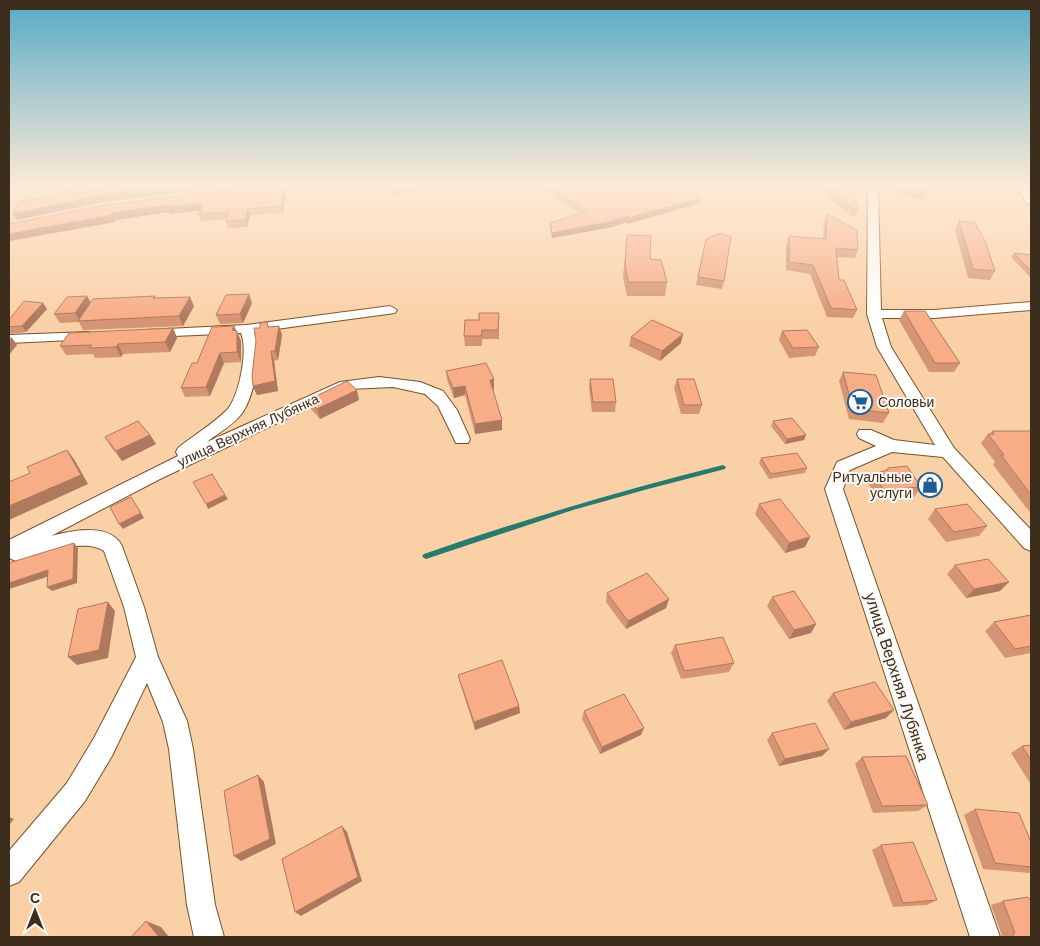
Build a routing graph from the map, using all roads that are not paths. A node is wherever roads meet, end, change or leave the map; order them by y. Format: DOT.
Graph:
graph roads {
  1 [pos="873,231"];
  2 [pos="1031,306"];
  3 [pos="390,310"];
  4 [pos="874,314"];
  5 [pos="246,329"];
  6 [pos="141,334"];
  7 [pos="102,336"];
  8 [pos="9,340"];
  9 [pos="865,434"];
  10 [pos="462,439"];
  11 [pos="891,446"];
  12 [pos="948,452"];
  13 [pos="154,474"];
  14 [pos="1031,543"];
  15 [pos="9,549"];
  16 [pos="9,555"];
  17 [pos="148,658"];
  18 [pos="9,872"];
  19 [pos="209,937"];
  20 [pos="985,937"];
  1 -- 4 [label="street"];
  2 -- 4 [label="street"];
  3 -- 5 [label="street"];
  4 -- 12 [label="street"];
  5 -- 6 [label="street"];
  5 -- 13 [label="street, улица Верхняя Лубянка"];
  7 -- 8 [label="street"];
  9 -- 11 [label="street"];
  10 -- 13 [label="street, улица Верхняя Лубянка"];
  11 -- 12 [label="street"];
  11 -- 20 [label="street, улица Верхняя Лубянка"];
  12 -- 14 [label="street"];
  13 -- 15 [label="street, улица Верхняя Лубянка"];
  16 -- 17 [label="street"];
  17 -- 18 [label="street"];
  17 -- 19 [label="street"];
}
